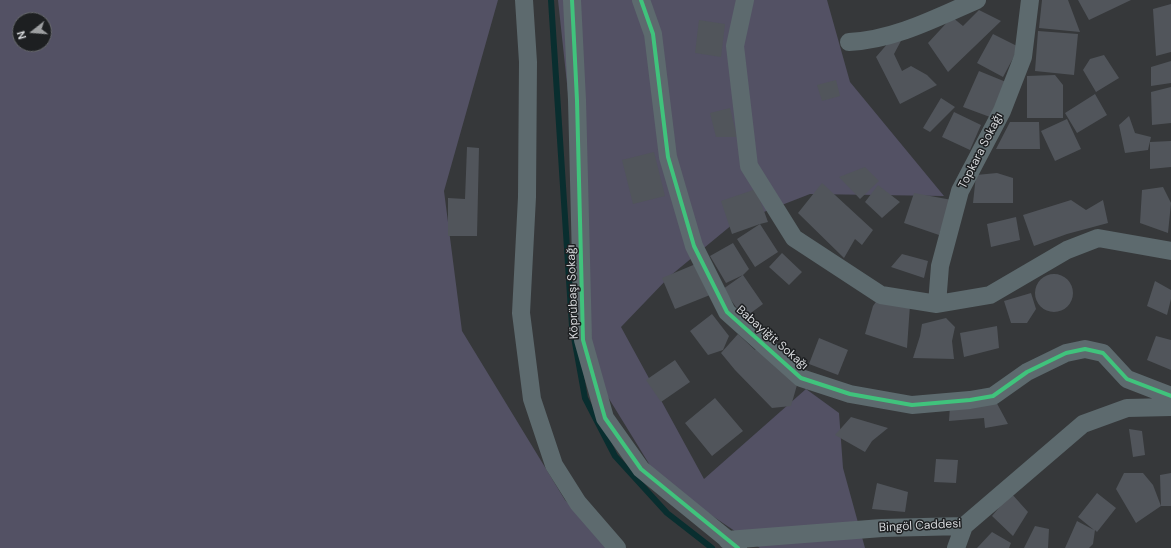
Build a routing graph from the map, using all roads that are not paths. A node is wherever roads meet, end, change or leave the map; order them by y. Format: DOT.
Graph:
graph roads {
  1 [pos="524,0"];
  2 [pos="572,0"];
  3 [pos="642,0"];
  4 [pos="745,0"];
  5 [pos="977,0"];
  6 [pos="1030,0"];
  7 [pos="849,42"];
  8 [pos="1171,251"];
  9 [pos="937,304"];
  10 [pos="1171,396"];
  11 [pos="1171,407"];
  12 [pos="964,526"];
  13 [pos="732,544"];
  14 [pos="617,548"];
  15 [pos="956,548"];
  1 -- 14 [label="street"];
  2 -- 13 [label="street, Köprübaşı Sokağı"];
  3 -- 10 [label="street, Babayiğit Sokağı"];
  4 -- 9 [label="street"];
  5 -- 7 [label="street"];
  6 -- 9 [label="street, Topkara Sokağı"];
  8 -- 9 [label="street"];
  11 -- 12 [label="street, Bingöl Caddesi"];
  12 -- 13 [label="street, Bingöl Caddesi"];
  12 -- 15 [label="street"];
}
